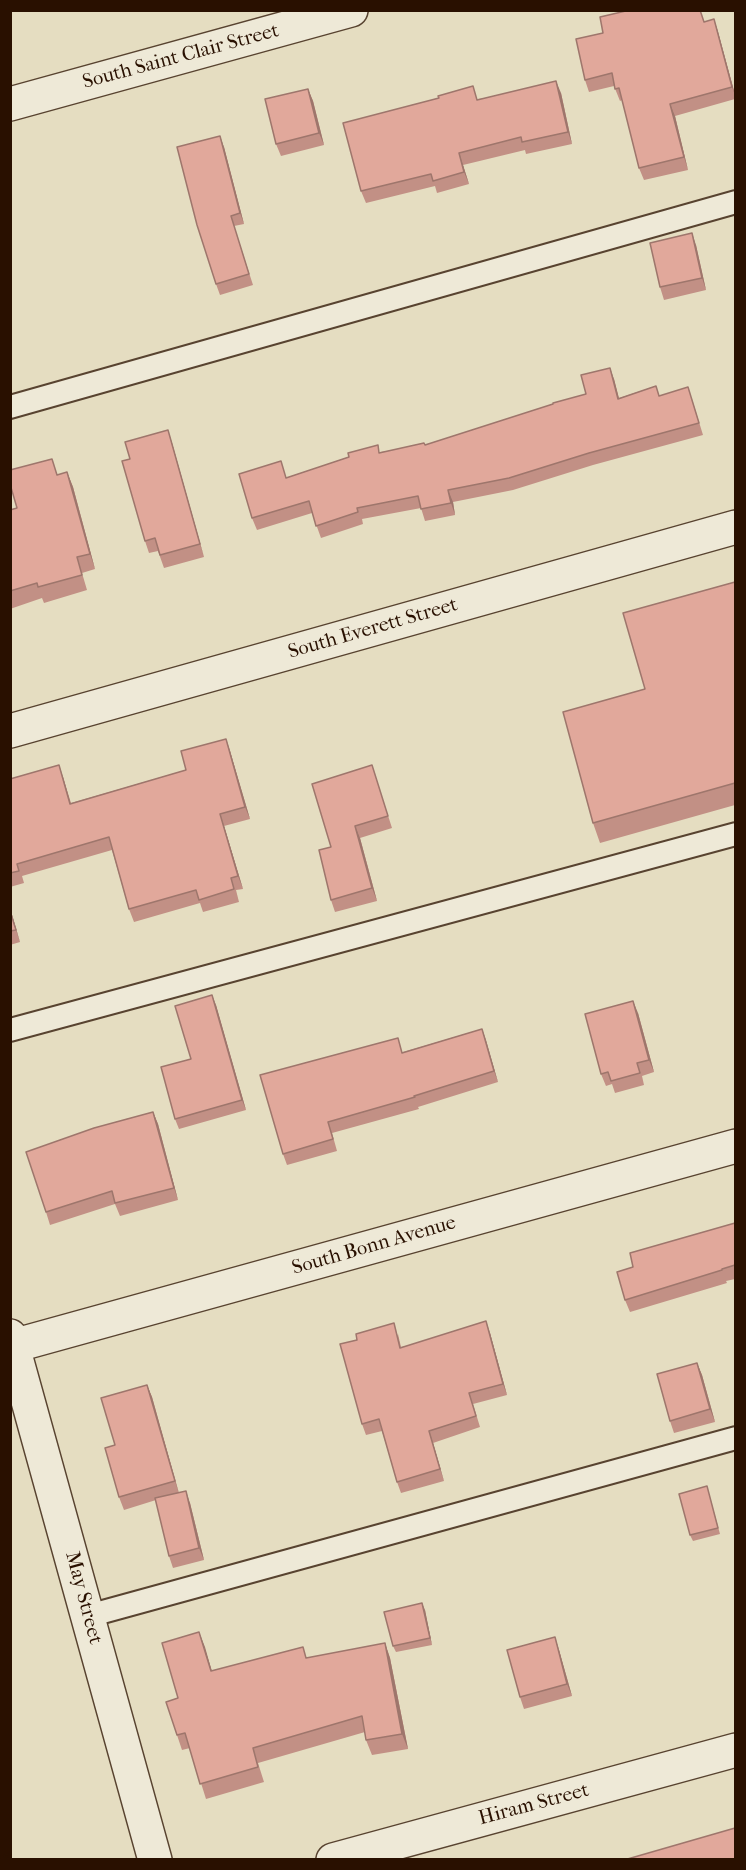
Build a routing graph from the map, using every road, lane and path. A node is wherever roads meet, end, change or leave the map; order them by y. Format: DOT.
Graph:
graph roads {
  1 [pos="351,10"];
  2 [pos="10,104"];
  3 [pos="735,202"];
  4 [pos="10,407"];
  5 [pos="735,527"];
  6 [pos="10,730"];
  7 [pos="735,834"];
  8 [pos="10,1030"];
  9 [pos="735,1146"];
  10 [pos="12,1341"];
  11 [pos="735,1438"];
  12 [pos="88,1616"];
  13 [pos="735,1750"];
  14 [pos="155,1860"];
  15 [pos="333,1860"];
  1 -- 2 [label="street, South Saint Clair Street"];
  3 -- 4 [label="lane"];
  5 -- 6 [label="street, South Everett Street"];
  7 -- 8 [label="lane"];
  9 -- 10 [label="street, South Bonn Avenue"];
  10 -- 12 [label="street, May Street"];
  11 -- 12 [label="lane"];
  12 -- 14 [label="street, May Street"];
  13 -- 15 [label="street, Hiram Street"];
}
